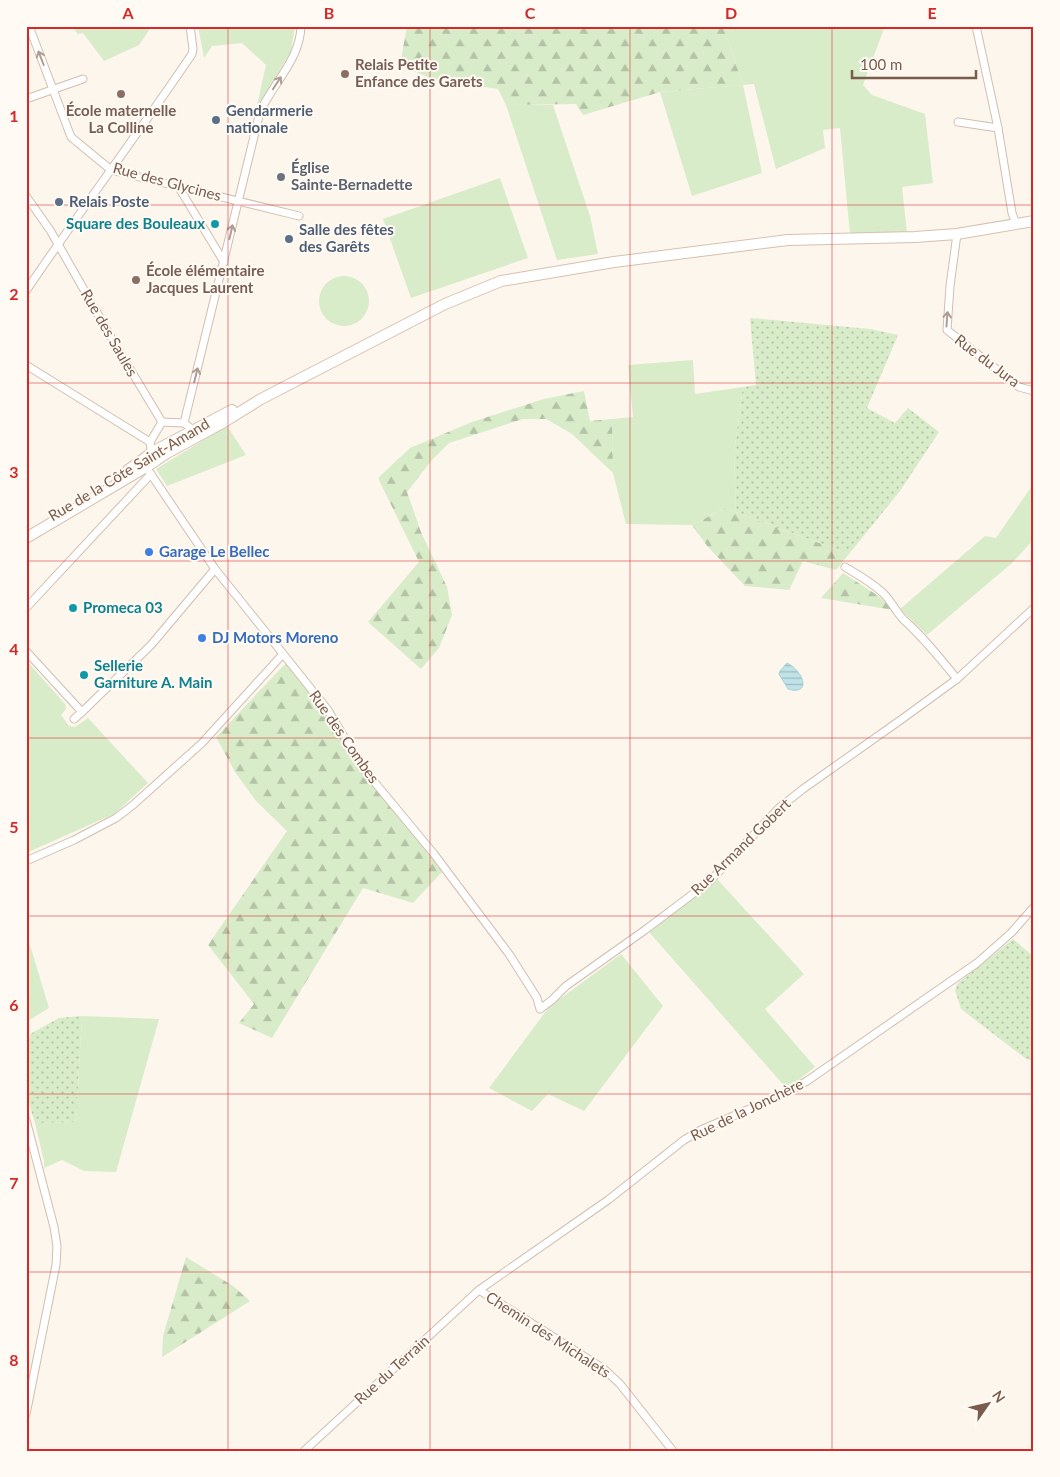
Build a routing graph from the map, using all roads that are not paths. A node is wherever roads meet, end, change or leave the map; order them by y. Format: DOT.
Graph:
graph roads {
  1 [pos="29,26"];
  2 [pos="190,26"];
  3 [pos="301,26"];
  4 [pos="976,26"];
  5 [pos="83,79"];
  6 [pos="53,89"];
  7 [pos="26,99"];
  8 [pos="958,122"];
  9 [pos="998,128"];
  10 [pos="111,170"];
  11 [pos="178,186"];
  12 [pos="26,196"];
  13 [pos="238,201"];
  14 [pos="300,216"];
  15 [pos="1034,221"];
  16 [pos="1016,224"];
  17 [pos="957,234"];
  18 [pos="58,244"];
  19 [pos="224,262"];
  20 [pos="26,291"];
  21 [pos="26,365"];
  22 [pos="1034,391"];
  23 [pos="261,399"];
  24 [pos="162,422"];
  25 [pos="184,423"];
  26 [pos="193,430"];
  27 [pos="167,452"];
  28 [pos="150,457"];
  29 [pos="26,532"];
  30 [pos="26,538"];
  31 [pos="845,568"];
  32 [pos="215,569"];
  33 [pos="26,608"];
  34 [pos="1034,608"];
  35 [pos="26,651"];
  36 [pos="283,654"];
  37 [pos="956,679"];
  38 [pos="82,712"];
  39 [pos="74,719"];
  40 [pos="26,861"];
  41 [pos="1034,907"];
  42 [pos="540,1009"];
  43 [pos="26,1120"];
  44 [pos="480,1290"];
  45 [pos="26,1414"];
  46 [pos="304,1451"];
  47 [pos="673,1451"];
  6 -- 1 [label="street, Rue des Glycines, one-way"];
  2 -- 10 [label="street"];
  13 -- 3 [label="street, one-way"];
  4 -- 9 [label="street"];
  5 -- 6 [label="street"];
  6 -- 7 [label="street"];
  6 -- 10 [label="street, Rue des Glycines"];
  8 -- 9 [label="street"];
  9 -- 16 [label="street"];
  10 -- 11 [label="street, Rue des Glycines"];
  10 -- 18 [label="street"];
  11 -- 13 [label="street, Rue des Glycines"];
  11 -- 19 [label="street"];
  12 -- 18 [label="street, Rue des Saules"];
  13 -- 14 [label="street, Rue des Glycines"];
  19 -- 13 [label="street, one-way"];
  15 -- 16 [label="main road"];
  16 -- 17 [label="main road"];
  22 -- 17 [label="street, Rue du Jura, one-way"];
  17 -- 23 [label="main road"];
  18 -- 20 [label="street"];
  18 -- 24 [label="street, Rue des Saules"];
  25 -- 19 [label="street, one-way"];
  21 -- 28 [label="street"];
  23 -- 26 [label="main road, Rue de la Côte Saint-Amand"];
  23 -- 27 [label="main road"];
  24 -- 25 [label="street"];
  24 -- 28 [label="street"];
  25 -- 26 [label="street"];
  26 -- 27 [label="street"];
  26 -- 28 [label="main road, Rue de la Côte Saint-Amand"];
  27 -- 28 [label="main road"];
  27 -- 28 [label="street"];
  28 -- 29 [label="main road, Rue de la Côte Saint-Amand"];
  28 -- 30 [label="main road, Rue de la Côte Saint-Amand"];
  28 -- 32 [label="street, Rue des Combes"];
  28 -- 33 [label="street"];
  31 -- 37 [label="street"];
  32 -- 36 [label="street, Rue des Combes"];
  32 -- 38 [label="street"];
  34 -- 37 [label="street, Rue Armand Gobert"];
  35 -- 38 [label="street"];
  36 -- 40 [label="street"];
  36 -- 42 [label="street, Rue des Combes"];
  37 -- 42 [label="street, Rue Armand Gobert"];
  38 -- 39 [label="street"];
  41 -- 44 [label="street, Rue de la Jonchère"];
  43 -- 45 [label="street"];
  44 -- 46 [label="street, Rue du Terrain"];
  44 -- 47 [label="street, Chemin des Michalets"];
}
